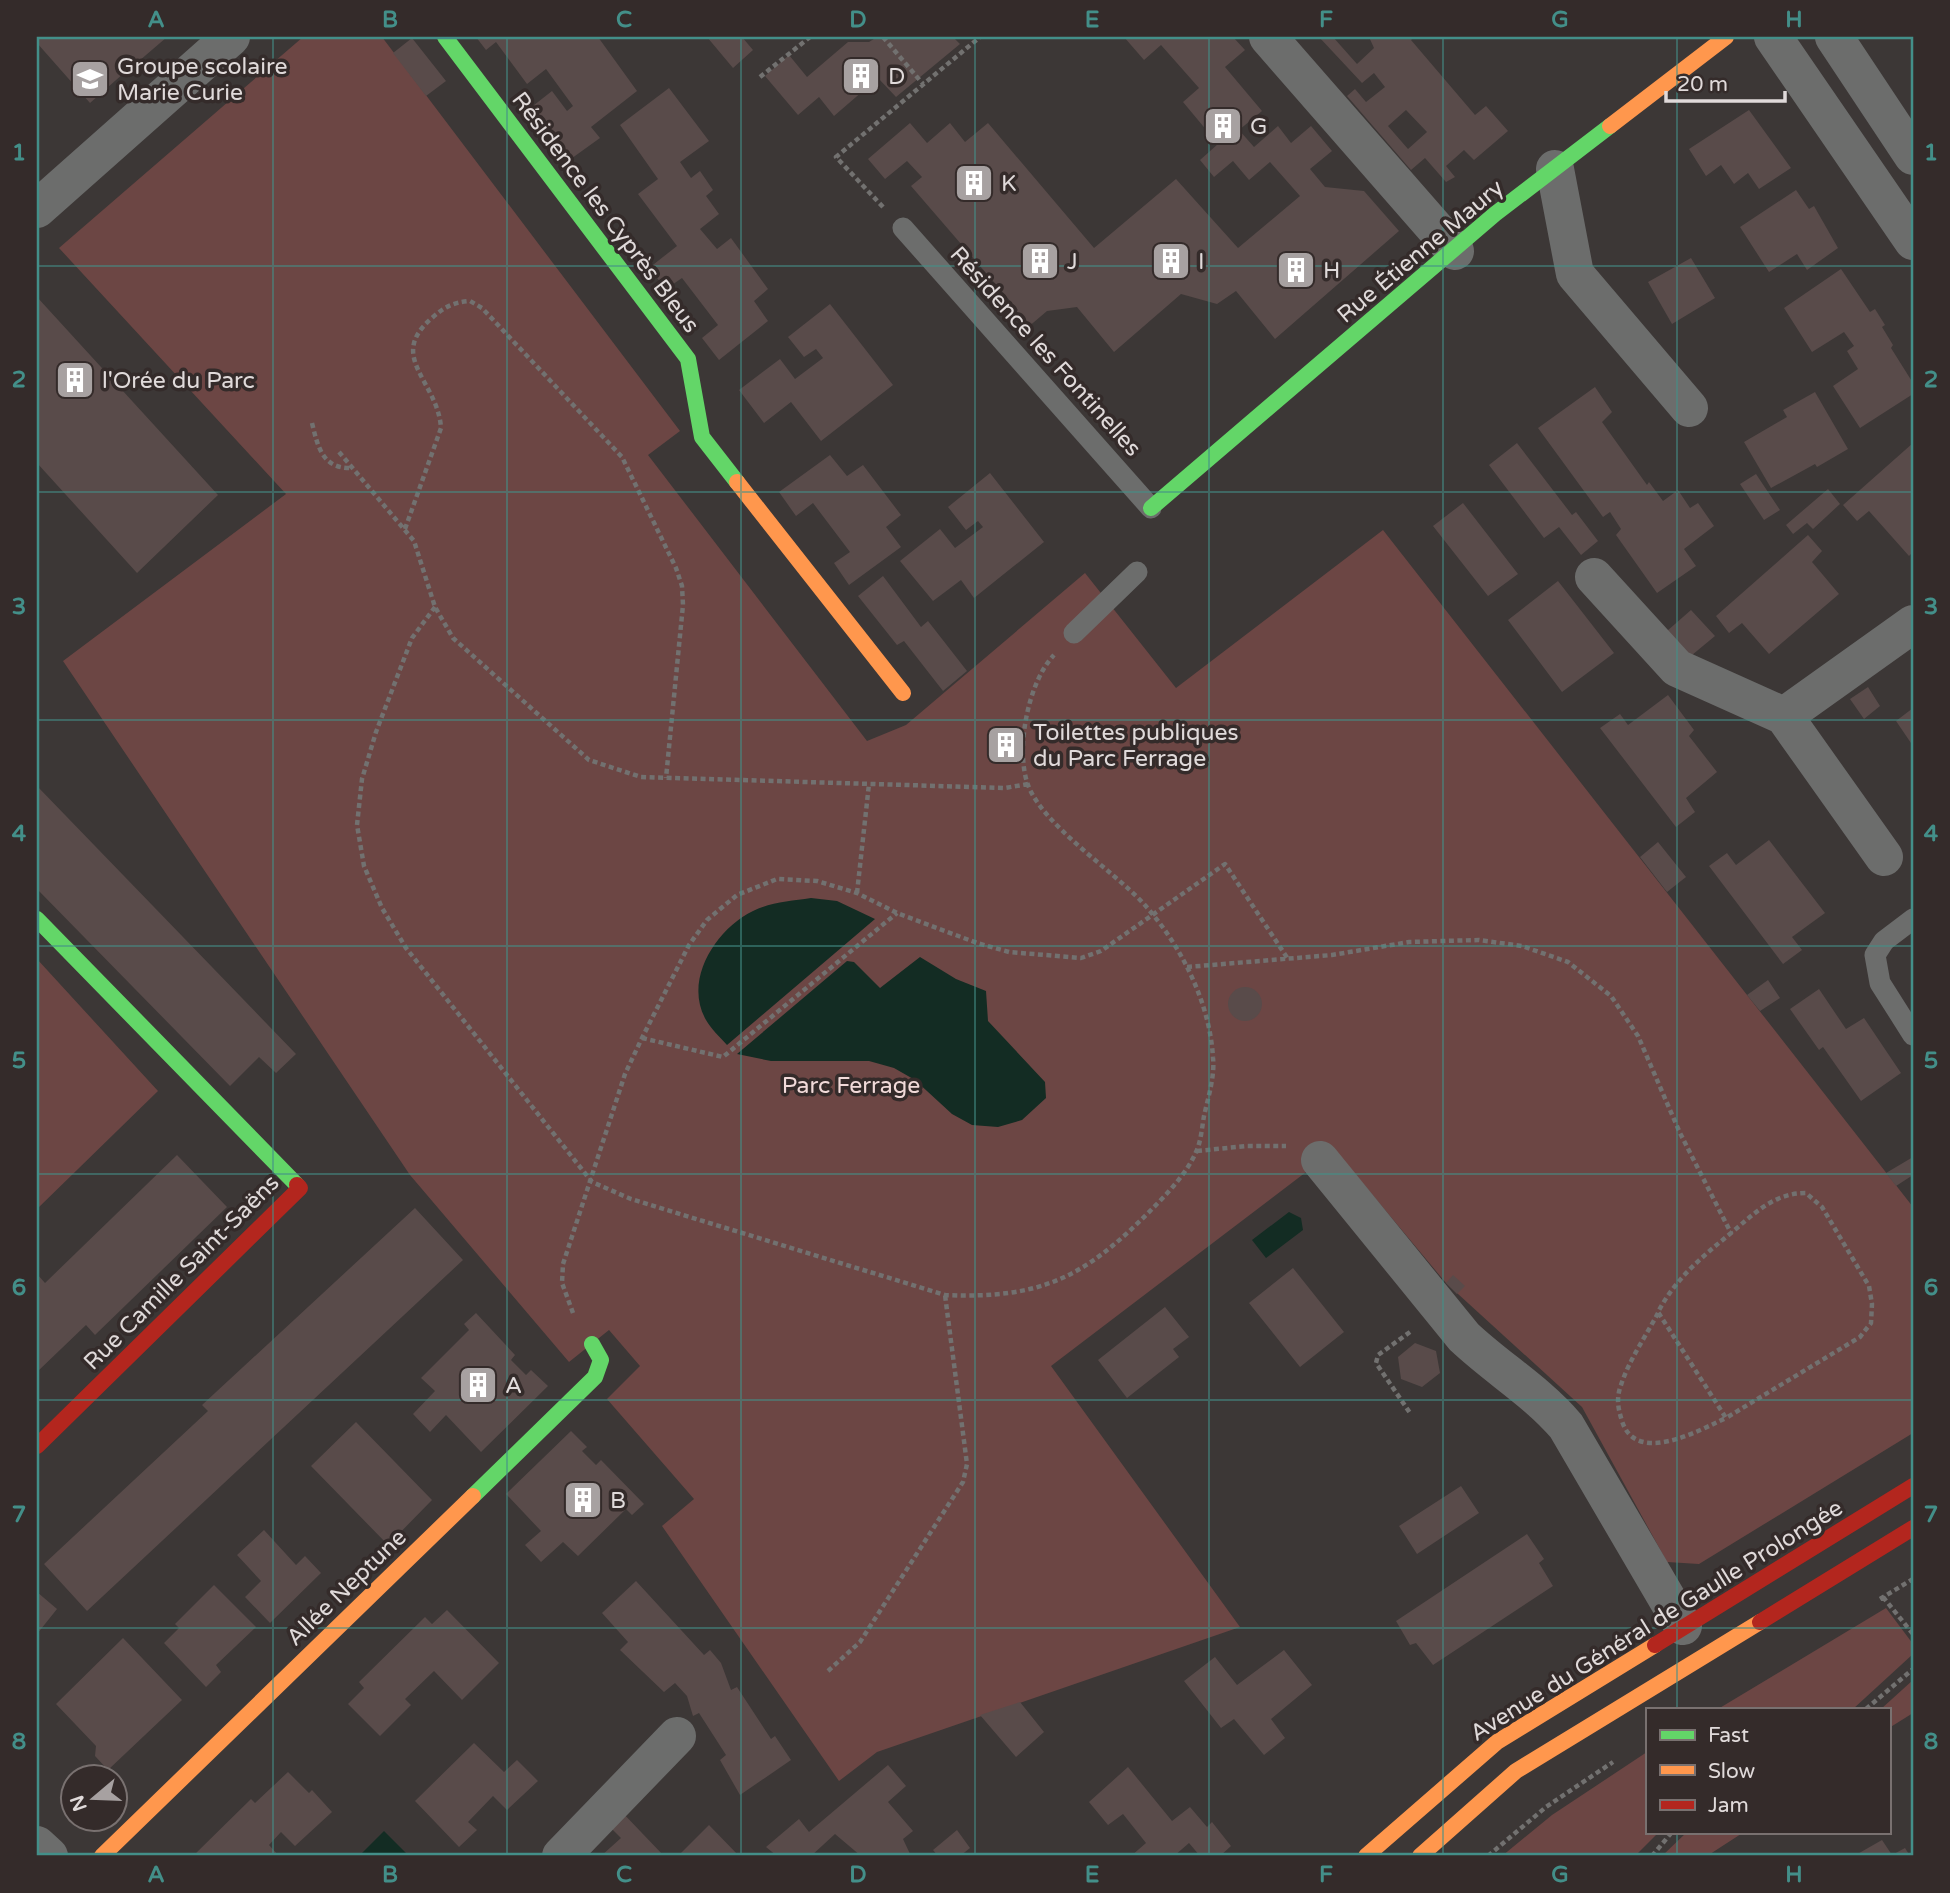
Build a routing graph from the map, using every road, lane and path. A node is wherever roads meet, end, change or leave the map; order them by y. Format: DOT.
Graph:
graph roads {
  1 [pos="232,37"];
  2 [pos="445,37"];
  3 [pos="810,37"];
  4 [pos="883,37"];
  5 [pos="979,37"];
  6 [pos="1268,37"];
  7 [pos="1726,37"];
  8 [pos="1773,37"];
  9 [pos="1833,37"];
  10 [pos="760,77"];
  11 [pos="923,84"];
  12 [pos="1913,156"];
  13 [pos="1555,169"];
  14 [pos="37,209"];
  15 [pos="903,228"];
  16 [pos="1913,241"];
  17 [pos="1455,251"];
  18 [pos="1689,408"];
  19 [pos="312,423"];
  20 [pos="339,452"];
  21 [pos="352,468"];
  22 [pos="1151,508"];
  23 [pos="405,529"];
  24 [pos="1137,572"];
  25 [pos="1594,577"];
  26 [pos="435,607"];
  27 [pos="1913,624"];
  28 [pos="1074,633"];
  29 [pos="903,694"];
  30 [pos="1784,716"];
  31 [pos="666,778"];
  32 [pos="869,784"];
  33 [pos="1028,785"];
  34 [pos="1884,857"];
  35 [pos="857,893"];
  36 [pos="897,914"];
  37 [pos="1153,915"];
  38 [pos="37,919"];
  39 [pos="1913,919"];
  40 [pos="1288,959"];
  41 [pos="1186,967"];
  42 [pos="1913,1035"];
  43 [pos="642,1038"];
  44 [pos="1197,1152"];
  45 [pos="1315,1154"];
  46 [pos="592,1182"];
  47 [pos="1731,1233"];
  48 [pos="945,1295"];
  49 [pos="1440,1310"];
  50 [pos="1658,1312"];
  51 [pos="592,1343"];
  52 [pos="1410,1413"];
  53 [pos="1726,1418"];
  54 [pos="37,1446"];
  55 [pos="1913,1486"];
  56 [pos="1913,1528"];
  57 [pos="1883,1597"];
  58 [pos="1683,1626"];
  59 [pos="1913,1634"];
  60 [pos="1913,1670"];
  61 [pos="828,1671"];
  62 [pos="1867,1708"];
  63 [pos="677,1736"];
  64 [pos="1624,1754"];
  65 [pos="1670,1834"];
  66 [pos="37,1845"];
  67 [pos="49,1856"];
  68 [pos="102,1856"];
  69 [pos="561,1856"];
  70 [pos="1366,1856"];
  71 [pos="1420,1856"];
  72 [pos="1488,1856"];
  73 [pos="1652,1856"];
  1 -- 14 [label="street"];
  2 -- 29 [label="street, Résidence les Cyprès Bleus"];
  3 -- 10 [label="path"];
  4 -- 11 [label="path"];
  5 -- 11 [label="path"];
  6 -- 17 [label="street"];
  7 -- 13 [label="street, Rue Étienne Maury"];
  8 -- 16 [label="street"];
  9 -- 12 [label="street"];
  11 -- 15 [label="path"];
  13 -- 17 [label="street, Rue Étienne Maury"];
  13 -- 18 [label="street"];
  15 -- 22 [label="lane, Résidence les Fontinelles"];
  17 -- 22 [label="street, Rue Étienne Maury"];
  19 -- 21 [label="path"];
  20 -- 21 [label="path"];
  21 -- 23 [label="path"];
  23 -- 26 [label="path"];
  23 -- 31 [label="path"];
  24 -- 28 [label="lane"];
  25 -- 30 [label="street"];
  26 -- 31 [label="path"];
  26 -- 46 [label="path"];
  27 -- 30 [label="street"];
  28 -- 33 [label="path"];
  30 -- 34 [label="street"];
  31 -- 32 [label="path"];
  32 -- 33 [label="path"];
  32 -- 35 [label="path"];
  33 -- 37 [label="path"];
  35 -- 36 [label="path"];
  35 -- 43 [label="path"];
  36 -- 37 [label="path"];
  36 -- 43 [label="path"];
  37 -- 40 [label="path"];
  37 -- 41 [label="path"];
  38 -- 54 [label="street, Rue Camille Saint-Saëns"];
  39 -- 42 [label="lane"];
  40 -- 41 [label="path"];
  40 -- 47 [label="path"];
  41 -- 44 [label="path"];
  43 -- 46 [label="path"];
  44 -- 45 [label="path"];
  44 -- 48 [label="path"];
  45 -- 49 [label="street"];
  46 -- 48 [label="path"];
  46 -- 51 [label="path"];
  47 -- 50 [label="path"];
  47 -- 53 [label="path"];
  48 -- 61 [label="path"];
  49 -- 52 [label="path"];
  49 -- 58 [label="street"];
  50 -- 53 [label="path"];
  50 -- 53 [label="path"];
  51 -- 68 [label="street, Allée Neptune"];
  55 -- 58 [label="street, Avenue du Général de Gaulle Prolongée"];
  56 -- 71 [label="street"];
  57 -- 59 [label="path"];
  58 -- 70 [label="street, Avenue du Général de Gaulle Prolongée"];
  60 -- 62 [label="path"];
  63 -- 69 [label="street"];
  64 -- 72 [label="path"];
  65 -- 73 [label="path"];
  66 -- 67 [label="street"];
}
